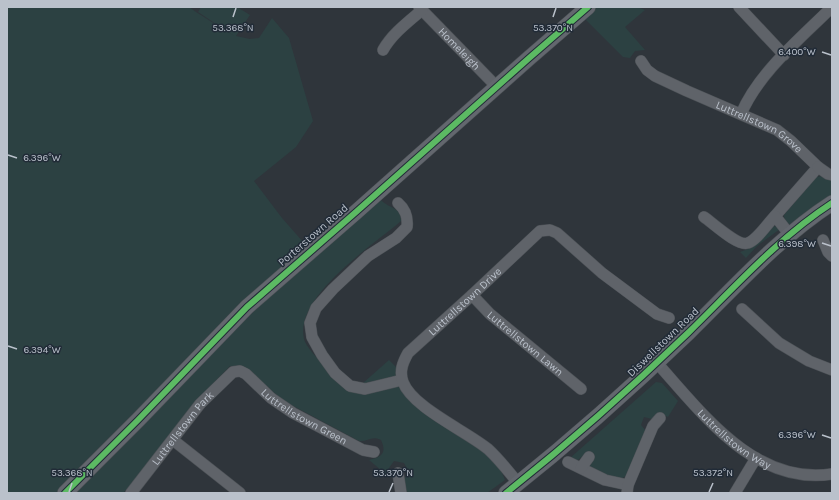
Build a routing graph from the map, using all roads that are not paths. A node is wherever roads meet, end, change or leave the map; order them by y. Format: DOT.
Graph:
graph roads {
  1 [pos="588,7"];
  2 [pos="739,7"];
  3 [pos="832,7"];
  4 [pos="420,8"];
  5 [pos="382,50"];
  6 [pos="784,55"];
  7 [pos="641,61"];
  8 [pos="497,87"];
  9 [pos="741,114"];
  10 [pos="818,167"];
  11 [pos="832,175"];
  12 [pos="832,203"];
  13 [pos="398,204"];
  14 [pos="775,216"];
  15 [pos="704,217"];
  16 [pos="790,235"];
  17 [pos="823,240"];
  18 [pos="832,256"];
  19 [pos="472,295"];
  20 [pos="742,309"];
  21 [pos="668,318"];
  22 [pos="657,363"];
  23 [pos="832,370"];
  24 [pos="240,371"];
  25 [pos="402,380"];
  26 [pos="581,389"];
  27 [pos="653,422"];
  28 [pos="173,440"];
  29 [pos="374,452"];
  30 [pos="589,457"];
  31 [pos="756,458"];
  32 [pos="568,462"];
  33 [pos="581,468"];
  34 [pos="398,473"];
  35 [pos="832,474"];
  36 [pos="518,483"];
  37 [pos="628,489"];
  38 [pos="66,493"];
  39 [pos="131,493"];
  40 [pos="240,493"];
  41 [pos="401,493"];
  42 [pos="506,493"];
  43 [pos="735,493"];
  1 -- 8 [label="street, Porterstown Road"];
  2 -- 6 [label="street"];
  3 -- 6 [label="street"];
  4 -- 5 [label="street, Homeleigh"];
  4 -- 8 [label="street, Homeleigh"];
  6 -- 9 [label="street"];
  7 -- 9 [label="street, Luttrellstown Grove"];
  8 -- 38 [label="street, Porterstown Road"];
  9 -- 10 [label="street, Luttrellstown Grove"];
  10 -- 11 [label="street, Luttrellstown Grove"];
  10 -- 14 [label="street"];
  12 -- 16 [label="street, Diswellstown Road"];
  13 -- 25 [label="street"];
  14 -- 15 [label="street"];
  14 -- 16 [label="street"];
  16 -- 22 [label="street, Diswellstown Road"];
  17 -- 18 [label="street"];
  19 -- 21 [label="street, Luttrellstown Drive"];
  19 -- 25 [label="street, Luttrellstown Drive"];
  19 -- 26 [label="street, Luttrellstown Lawn"];
  20 -- 23 [label="street"];
  22 -- 31 [label="street, Luttrellstown Way"];
  22 -- 36 [label="street, Diswellstown Road"];
  24 -- 28 [label="street, Luttrellstown Park"];
  24 -- 29 [label="street, Luttrellstown Green"];
  25 -- 36 [label="street"];
  27 -- 37 [label="street"];
  28 -- 39 [label="street, Luttrellstown Park"];
  28 -- 40 [label="street"];
  30 -- 33 [label="street"];
  31 -- 35 [label="street, Luttrellstown Way"];
  31 -- 43 [label="street"];
  32 -- 33 [label="street"];
  33 -- 37 [label="street"];
  34 -- 41 [label="street"];
  36 -- 42 [label="street, Diswellstown Road"];
}
